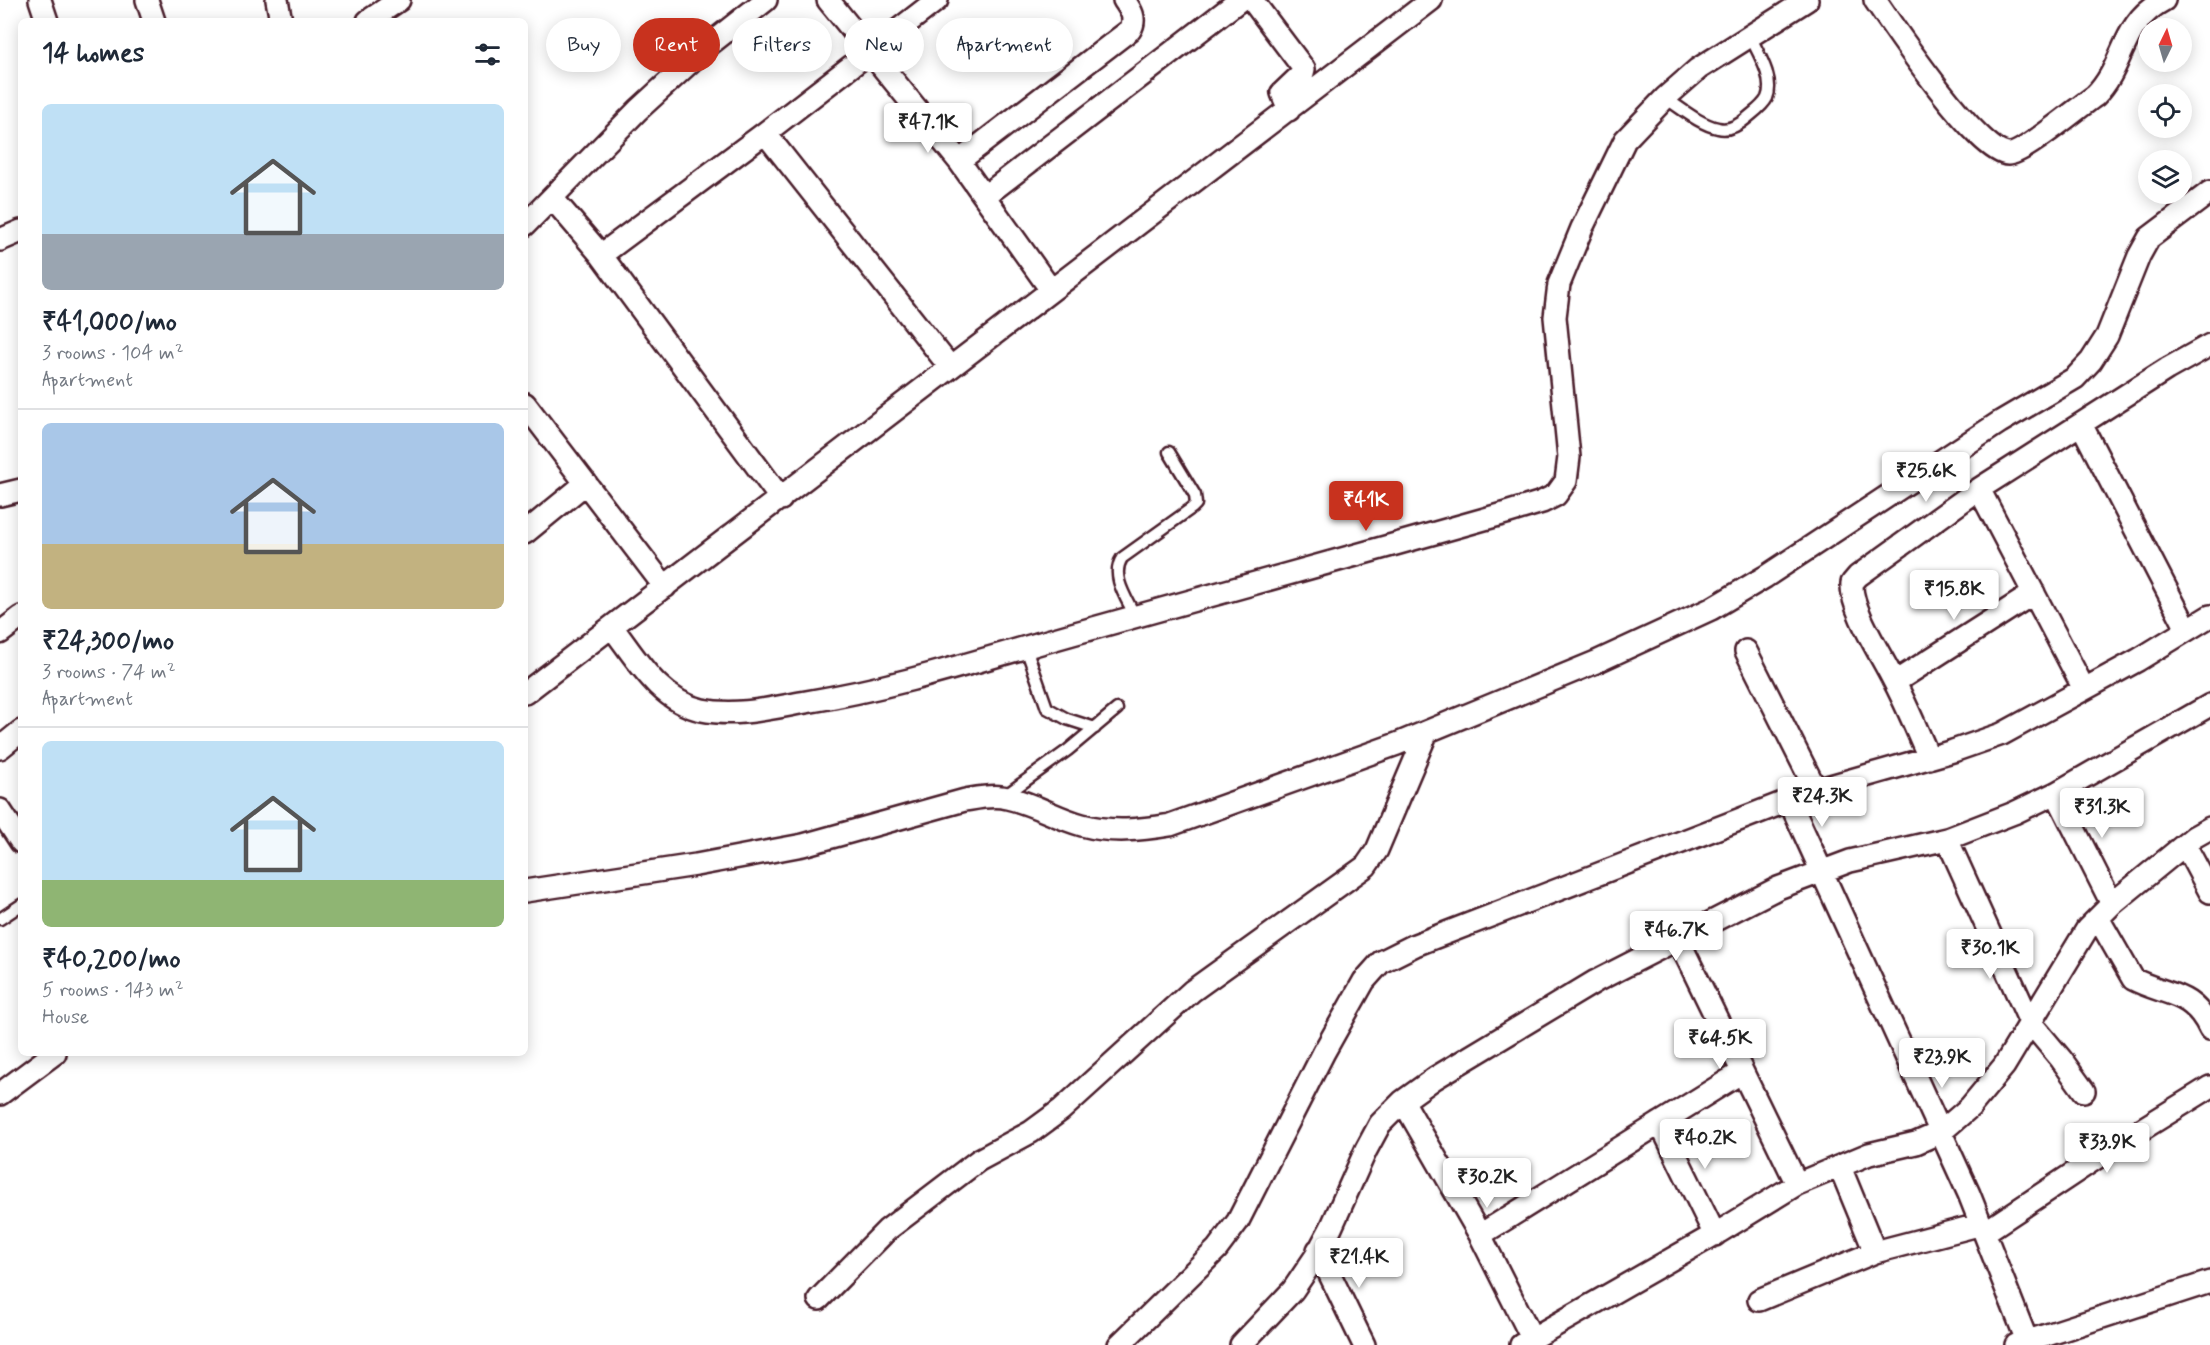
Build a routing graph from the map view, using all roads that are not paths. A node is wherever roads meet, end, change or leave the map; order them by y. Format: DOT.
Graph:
graph roads {
  1 [pos="40,0"];
  2 [pos="147,0"];
  3 [pos="277,0"];
  4 [pos="399,0"];
  5 [pos="766,0"];
  6 [pos="828,0"];
  7 [pos="937,0"];
  8 [pos="1124,0"];
  9 [pos="1240,0"];
  10 [pos="1252,0"];
  11 [pos="1431,0"];
  12 [pos="1808,0"];
  13 [pos="1875,0"];
  14 [pos="2164,0"];
  15 [pos="45,18"];
  16 [pos="153,18"];
  17 [pos="280,18"];
  18 [pos="372,18"];
  19 [pos="914,18"];
  20 [pos="844,19"];
  21 [pos="1750,36"];
  22 [pos="844,72"];
  23 [pos="888,72"];
  24 [pos="1665,98"];
  25 [pos="1289,110"];
  26 [pos="765,133"];
  27 [pos="959,160"];
  28 [pos="2210,192"];
  29 [pos="985,196"];
  30 [pos="552,199"];
  31 [pos="528,222"];
  32 [pos="18,232"];
  33 [pos="0,240"];
  34 [pos="601,255"];
  35 [pos="1051,290"];
  36 [pos="2210,345"];
  37 [pos="950,367"];
  38 [pos="528,408"];
  39 [pos="2081,424"];
  40 [pos="1169,452"];
  41 [pos="586,483"];
  42 [pos="1979,489"];
  43 [pos="18,491"];
  44 [pos="0,495"];
  45 [pos="781,499"];
  46 [pos="528,531"];
  47 [pos="665,587"];
  48 [pos="2034,593"];
  49 [pos="1136,616"];
  50 [pos="2210,616"];
  51 [pos="18,619"];
  52 [pos="612,627"];
  53 [pos="2187,628"];
  54 [pos="0,633"];
  55 [pos="1026,648"];
  56 [pos="1746,651"];
  57 [pos="1894,682"];
  58 [pos="2084,689"];
  59 [pos="528,691"];
  60 [pos="2210,705"];
  61 [pos="1117,710"];
  62 [pos="1095,728"];
  63 [pos="1427,732"];
  64 [pos="18,733"];
  65 [pos="0,748"];
  66 [pos="1929,758"];
  67 [pos="1815,790"];
  68 [pos="2056,793"];
  69 [pos="1003,797"];
  70 [pos="1792,808"];
  71 [pos="9,813"];
  72 [pos="2210,828"];
  73 [pos="18,835"];
  74 [pos="1947,839"];
  75 [pos="2185,844"];
  76 [pos="1817,863"];
  77 [pos="528,891"];
  78 [pos="2210,892"];
  79 [pos="18,908"];
  80 [pos="2105,911"];
  81 [pos="0,919"];
  82 [pos="1678,939"];
  83 [pos="2030,1022"];
  84 [pos="2210,1029"];
  85 [pos="51,1056"];
  86 [pos="1742,1072"];
  87 [pos="2210,1087"];
  88 [pos="2084,1090"];
  89 [pos="0,1094"];
  90 [pos="1403,1101"];
  91 [pos="1660,1123"];
  92 [pos="1941,1132"];
  93 [pos="1840,1167"];
  94 [pos="1797,1184"];
  95 [pos="1983,1228"];
  96 [pos="1480,1235"];
  97 [pos="1714,1235"];
  98 [pos="1318,1250"];
  99 [pos="1875,1252"];
  100 [pos="2210,1282"];
  101 [pos="819,1299"];
  102 [pos="1759,1300"];
  103 [pos="1526,1342"];
  104 [pos="2021,1343"];
  105 [pos="1119,1345"];
  106 [pos="1241,1345"];
  107 [pos="1364,1345"];
  1 -- 15 [label="street"];
  2 -- 16 [label="street"];
  3 -- 17 [label="street"];
  4 -- 18 [label="street"];
  5 -- 30 [label="street"];
  6 -- 20 [label="street"];
  7 -- 19 [label="street"];
  8 -- 27 [label="street"];
  9 -- 29 [label="street"];
  10 -- 25 [label="street"];
  11 -- 25 [label="street"];
  12 -- 21 [label="street"];
  13 -- 14 [label="street"];
  21 -- 24 [label="street"];
  21 -- 24 [label="lane"];
  22 -- 26 [label="street"];
  23 -- 27 [label="street"];
  24 -- 49 [label="street"];
  25 -- 35 [label="street"];
  26 -- 34 [label="street"];
  26 -- 37 [label="street"];
  27 -- 29 [label="street"];
  28 -- 63 [label="street"];
  29 -- 35 [label="street"];
  30 -- 31 [label="street"];
  30 -- 34 [label="street"];
  32 -- 33 [label="street"];
  34 -- 45 [label="street"];
  35 -- 37 [label="street"];
  36 -- 39 [label="street"];
  37 -- 45 [label="street"];
  38 -- 41 [label="street"];
  39 -- 42 [label="street"];
  39 -- 53 [label="street"];
  40 -- 49 [label="lane"];
  41 -- 46 [label="street"];
  41 -- 47 [label="street"];
  42 -- 48 [label="street"];
  42 -- 57 [label="street"];
  43 -- 44 [label="street"];
  45 -- 47 [label="street"];
  47 -- 52 [label="street"];
  48 -- 57 [label="street"];
  48 -- 58 [label="street"];
  49 -- 55 [label="street"];
  50 -- 53 [label="street"];
  51 -- 54 [label="street"];
  52 -- 55 [label="street"];
  52 -- 59 [label="street"];
  53 -- 58 [label="street"];
  55 -- 62 [label="lane"];
  56 -- 67 [label="street"];
  57 -- 66 [label="street"];
  58 -- 66 [label="street"];
  60 -- 68 [label="street"];
  61 -- 62 [label="lane"];
  62 -- 69 [label="lane"];
  63 -- 69 [label="street"];
  63 -- 101 [label="street"];
  64 -- 65 [label="street"];
  66 -- 67 [label="street"];
  67 -- 70 [label="street"];
  68 -- 74 [label="street"];
  68 -- 80 [label="street"];
  69 -- 77 [label="street"];
  70 -- 76 [label="street"];
  70 -- 105 [label="street"];
  71 -- 73 [label="street"];
  72 -- 75 [label="street"];
  74 -- 76 [label="street"];
  74 -- 83 [label="street"];
  75 -- 78 [label="street"];
  75 -- 80 [label="street"];
  76 -- 82 [label="street"];
  76 -- 92 [label="street"];
  79 -- 81 [label="lane"];
  80 -- 83 [label="street"];
  80 -- 84 [label="street"];
  82 -- 86 [label="street"];
  82 -- 90 [label="street"];
  83 -- 88 [label="street"];
  83 -- 92 [label="street"];
  85 -- 89 [label="street"];
  86 -- 91 [label="street"];
  86 -- 94 [label="street"];
  87 -- 95 [label="street"];
  90 -- 96 [label="street"];
  90 -- 98 [label="street"];
  91 -- 96 [label="street"];
  91 -- 97 [label="street"];
  92 -- 93 [label="street"];
  92 -- 95 [label="street"];
  93 -- 94 [label="street"];
  93 -- 99 [label="street"];
  94 -- 97 [label="street"];
  95 -- 99 [label="street"];
  95 -- 104 [label="street"];
  96 -- 103 [label="street"];
  97 -- 103 [label="street"];
  98 -- 106 [label="street"];
  98 -- 107 [label="street"];
  99 -- 102 [label="street"];
  100 -- 104 [label="street"];
}
